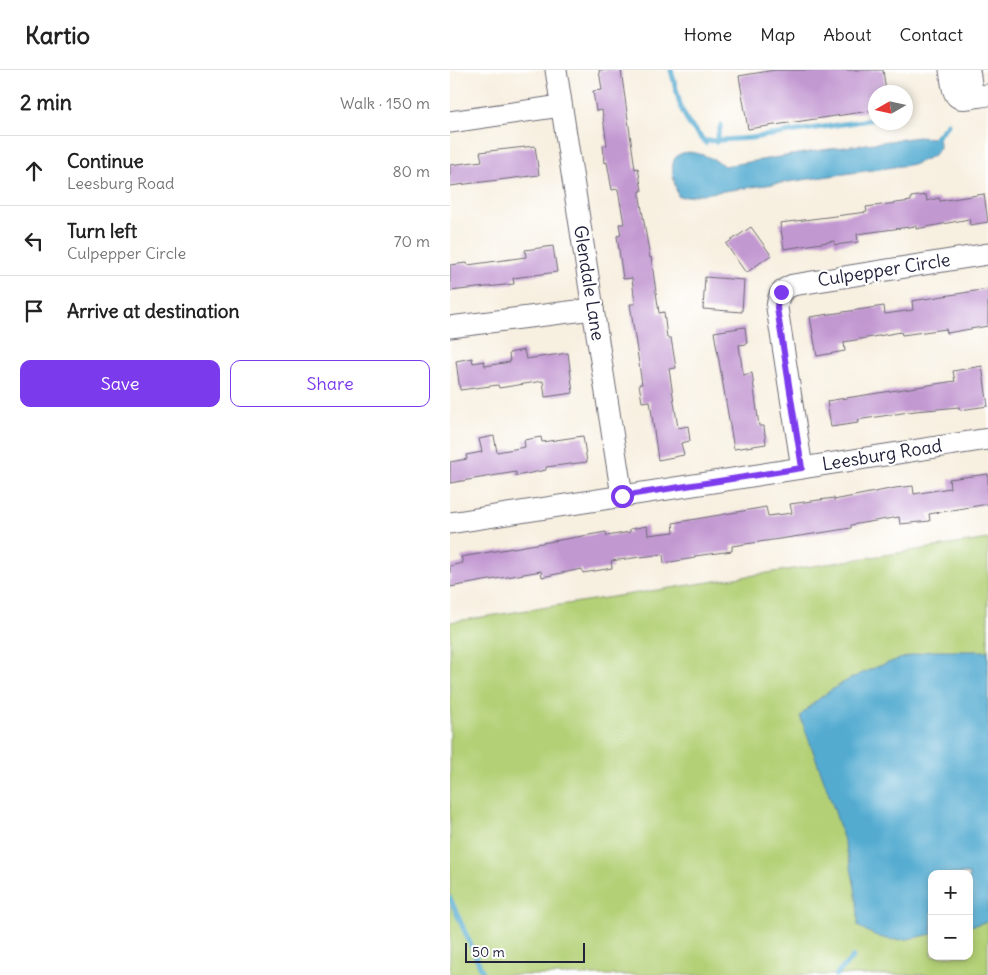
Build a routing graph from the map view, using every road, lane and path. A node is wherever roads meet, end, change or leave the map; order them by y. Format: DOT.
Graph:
graph roads {
  1 [pos="556,70"];
  2 [pos="950,70"];
  3 [pos="959,70"];
  4 [pos="969,70"];
  5 [pos="975,97"];
  6 [pos="561,106"];
  7 [pos="450,122"];
  8 [pos="988,254"];
  9 [pos="593,308"];
  10 [pos="450,327"];
  11 [pos="988,439"];
  12 [pos="802,468"];
  13 [pos="622,496"];
  14 [pos="450,523"];
  1 -- 6 [label="street, Glendale Lane"];
  2 -- 5 [label="street"];
  3 -- 5 [label="street"];
  4 -- 5 [label="street"];
  6 -- 7 [label="street"];
  6 -- 9 [label="street, Glendale Lane"];
  8 -- 12 [label="street, Culpepper Circle"];
  9 -- 10 [label="street"];
  9 -- 13 [label="street, Glendale Lane"];
  11 -- 12 [label="street, Leesburg Road"];
  12 -- 13 [label="street, Leesburg Road"];
  13 -- 14 [label="street, Leesburg Road"];
}
